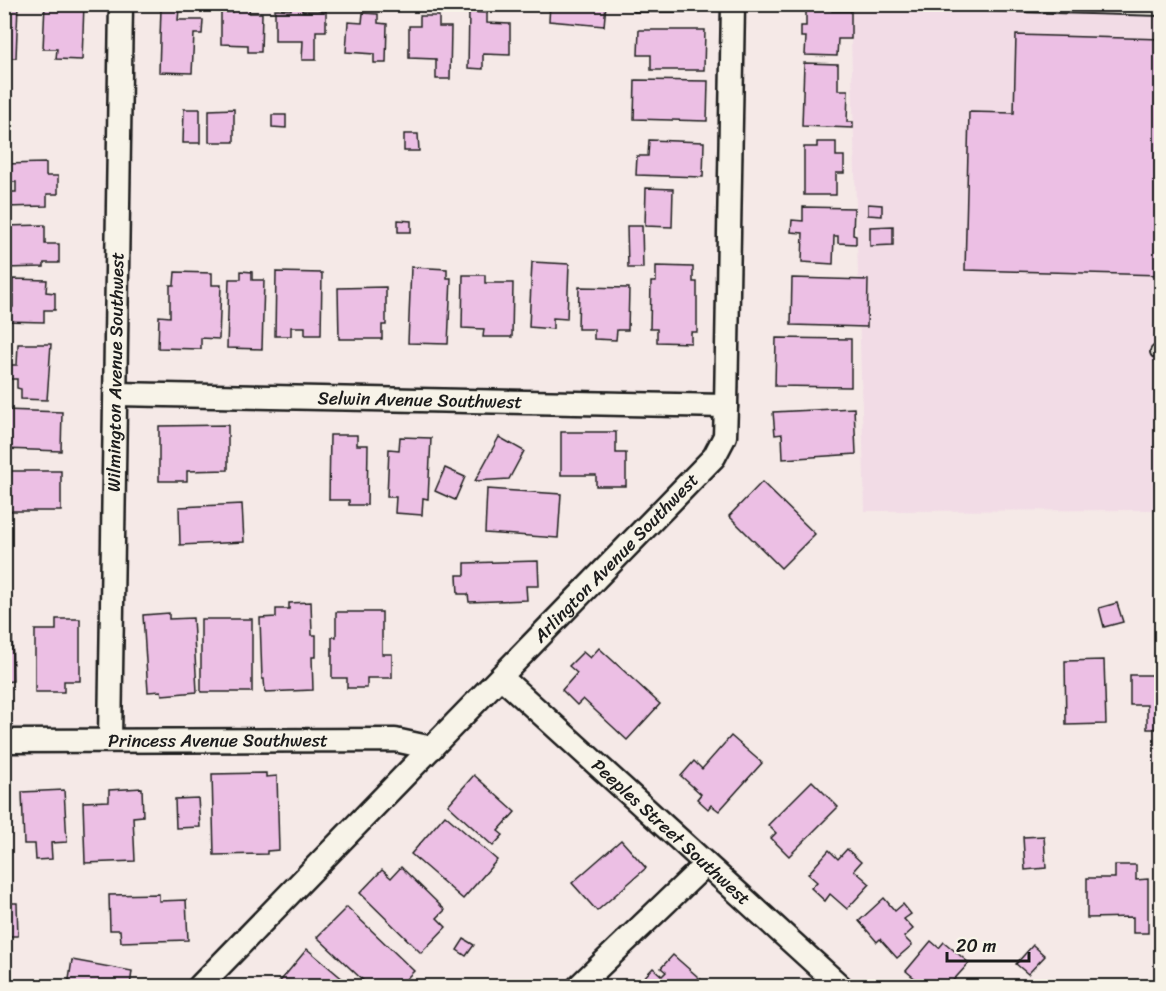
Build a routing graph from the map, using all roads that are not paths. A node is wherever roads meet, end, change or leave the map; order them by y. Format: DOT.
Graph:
graph roads {
  1 [pos="121,4"];
  2 [pos="734,4"];
  3 [pos="986,4"];
  4 [pos="1112,6"];
  5 [pos="1161,9"];
  6 [pos="116,394"];
  7 [pos="726,406"];
  8 [pos="501,677"];
  9 [pos="110,740"];
  10 [pos="4,741"];
  11 [pos="432,748"];
  12 [pos="706,864"];
  13 [pos="200,987"];
  14 [pos="579,987"];
  15 [pos="840,987"];
  1 -- 6 [label="street, Wilmington Avenue Southwest"];
  2 -- 7 [label="street, Arlington Avenue Southwest"];
  3 -- 4 [label="lane"];
  4 -- 5 [label="lane"];
  6 -- 7 [label="street, Selwin Avenue Southwest"];
  6 -- 9 [label="street, Wilmington Avenue Southwest"];
  7 -- 8 [label="street, Arlington Avenue Southwest"];
  8 -- 11 [label="street, Arlington Avenue Southwest"];
  8 -- 12 [label="street, Peeples Street Southwest"];
  9 -- 10 [label="street, Princess Avenue Southwest"];
  9 -- 11 [label="street, Princess Avenue Southwest"];
  11 -- 13 [label="street, Arlington Avenue Southwest"];
  12 -- 14 [label="street"];
  12 -- 15 [label="street, Peeples Street Southwest"];
}
